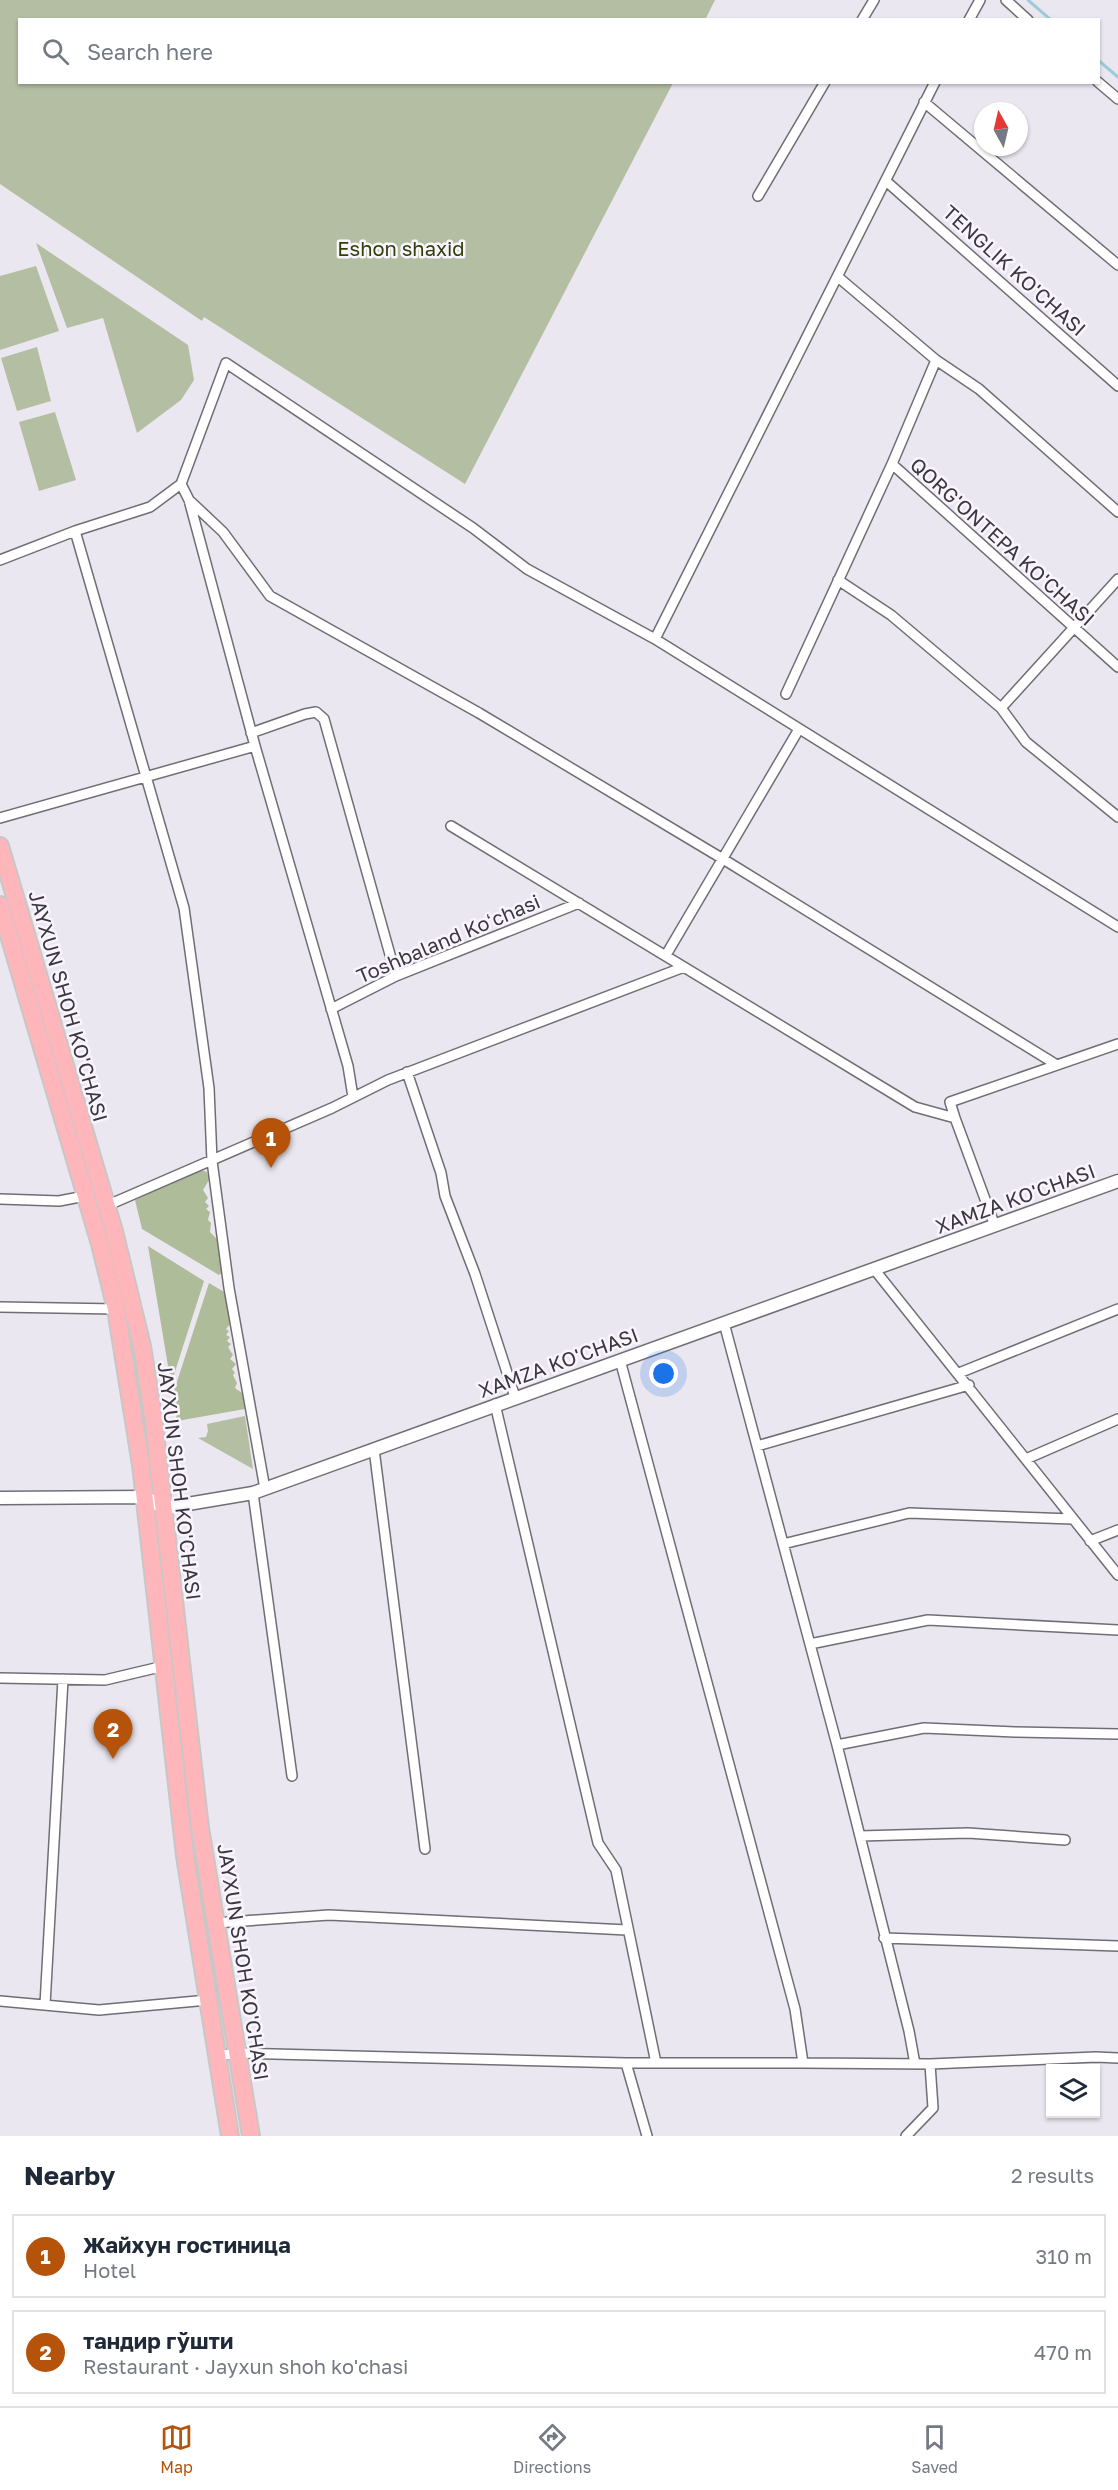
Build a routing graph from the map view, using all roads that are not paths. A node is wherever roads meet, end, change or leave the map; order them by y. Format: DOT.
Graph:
graph roads {
  1 [pos="873,0"];
  2 [pos="980,0"];
  3 [pos="1006,0"];
  4 [pos="863,18"];
  5 [pos="970,18"];
  6 [pos="1026,18"];
  7 [pos="824,84"];
  8 [pos="934,84"];
  9 [pos="1100,84"];
  10 [pos="1118,99"];
  11 [pos="924,102"];
  12 [pos="887,182"];
  13 [pos="758,196"];
  14 [pos="1118,265"];
  15 [pos="838,277"];
  16 [pos="936,360"];
  17 [pos="1118,386"];
  18 [pos="892,464"];
  19 [pos="181,484"];
  20 [pos="189,500"];
  21 [pos="1118,512"];
  22 [pos="75,531"];
  23 [pos="0,560"];
  24 [pos="1118,579"];
  25 [pos="838,580"];
  26 [pos="1073,628"];
  27 [pos="655,639"];
  28 [pos="1118,667"];
  29 [pos="786,694"];
  30 [pos="1001,708"];
  31 [pos="799,729"];
  32 [pos="251,733"];
  33 [pos="255,746"];
  34 [pos="147,777"];
  35 [pos="1118,817"];
  36 [pos="0,818"];
  37 [pos="451,826"];
  38 [pos="0,846"];
  39 [pos="723,859"];
  40 [pos="579,903"];
  41 [pos="0,905"];
  42 [pos="1118,927"];
  43 [pos="666,956"];
  44 [pos="684,967"];
  45 [pos="396,976"];
  46 [pos="331,1009"];
  47 [pos="1118,1044"];
  48 [pos="1057,1065"];
  49 [pos="407,1072"];
  50 [pos="353,1098"];
  51 [pos="955,1118"];
  52 [pos="213,1161"];
  53 [pos="1118,1181"];
  54 [pos="85,1196"];
  55 [pos="0,1199"];
  56 [pos="106,1206"];
  57 [pos="994,1226"];
  58 [pos="874,1269"];
  59 [pos="0,1307"];
  60 [pos="116,1309"];
  61 [pos="1118,1309"];
  62 [pos="724,1323"];
  63 [pos="620,1360"];
  64 [pos="959,1373"];
  65 [pos="969,1385"];
  66 [pos="515,1397"];
  67 [pos="495,1404"];
  68 [pos="1118,1419"];
  69 [pos="757,1446"];
  70 [pos="374,1449"];
  71 [pos="1026,1459"];
  72 [pos="265,1489"];
  73 [pos="253,1493"];
  74 [pos="145,1497"];
  75 [pos="0,1498"];
  76 [pos="164,1508"];
  77 [pos="1072,1519"];
  78 [pos="1118,1530"];
  79 [pos="1090,1541"];
  80 [pos="783,1544"];
  81 [pos="1118,1575"];
  82 [pos="1118,1630"];
  83 [pos="810,1644"];
  84 [pos="164,1666"];
  85 [pos="0,1678"];
  86 [pos="63,1679"];
  87 [pos="1118,1734"];
  88 [pos="837,1745"];
  89 [pos="292,1776"];
  90 [pos="860,1836"];
  91 [pos="1065,1840"];
  92 [pos="425,1849"];
  93 [pos="215,1923"];
  94 [pos="627,1930"];
  95 [pos="884,1938"];
  96 [pos="1118,1946"];
  97 [pos="208,2000"];
  98 [pos="0,2001"];
  99 [pos="45,2005"];
  100 [pos="237,2053"];
  101 [pos="217,2056"];
  102 [pos="1118,2058"];
  103 [pos="626,2062"];
  104 [pos="656,2062"];
  105 [pos="803,2063"];
  106 [pos="915,2064"];
  107 [pos="930,2064"];
  108 [pos="230,2136"];
  109 [pos="251,2136"];
  110 [pos="647,2136"];
  111 [pos="906,2136"];
  1 -- 4 [label="street"];
  2 -- 5 [label="street"];
  3 -- 6 [label="street"];
  7 -- 13 [label="street"];
  8 -- 11 [label="street"];
  9 -- 10 [label="street"];
  11 -- 12 [label="street"];
  11 -- 14 [label="street"];
  12 -- 15 [label="street"];
  12 -- 17 [label="street, TENGLIK KO'CHASI"];
  15 -- 16 [label="street"];
  15 -- 27 [label="street"];
  16 -- 18 [label="street"];
  16 -- 21 [label="street"];
  18 -- 25 [label="street"];
  18 -- 26 [label="street, QORG'ONTEPA KO'CHASI"];
  19 -- 20 [label="street"];
  19 -- 22 [label="street"];
  19 -- 27 [label="street"];
  20 -- 32 [label="street"];
  20 -- 39 [label="street"];
  22 -- 23 [label="street"];
  22 -- 34 [label="street"];
  24 -- 26 [label="street"];
  25 -- 29 [label="street"];
  25 -- 30 [label="street"];
  26 -- 28 [label="street, QORG'ONTEPA KO'CHASI"];
  26 -- 30 [label="street"];
  27 -- 31 [label="street"];
  30 -- 35 [label="street"];
  31 -- 39 [label="street"];
  31 -- 42 [label="street"];
  32 -- 33 [label="street"];
  32 -- 45 [label="street"];
  33 -- 34 [label="street"];
  33 -- 46 [label="street"];
  34 -- 36 [label="street"];
  34 -- 52 [label="street"];
  37 -- 40 [label="street"];
  38 -- 56 [label="highway, JAYXUN SHOH KO'CHASI"];
  39 -- 43 [label="street"];
  39 -- 48 [label="street"];
  40 -- 43 [label="street"];
  40 -- 45 [label="street, Toshbaland Koʻchasi"];
  41 -- 54 [label="highway, JAYXUN SHOH KO'CHASI"];
  43 -- 44 [label="street"];
  44 -- 49 [label="street"];
  44 -- 51 [label="street"];
  45 -- 46 [label="street, Toshbaland Koʻchasi"];
  46 -- 50 [label="street"];
  47 -- 48 [label="street"];
  48 -- 51 [label="street"];
  49 -- 50 [label="street"];
  49 -- 66 [label="street"];
  50 -- 52 [label="street"];
  51 -- 57 [label="street"];
  52 -- 56 [label="street"];
  52 -- 72 [label="street"];
  53 -- 57 [label="street, XAMZA KO'CHASI"];
  54 -- 55 [label="street"];
  54 -- 60 [label="highway, JAYXUN SHOH KO'CHASI"];
  56 -- 76 [label="highway, JAYXUN SHOH KO'CHASI"];
  57 -- 58 [label="street, XAMZA KO'CHASI"];
  58 -- 62 [label="street, XAMZA KO'CHASI"];
  58 -- 64 [label="street"];
  59 -- 60 [label="street"];
  60 -- 74 [label="highway, JAYXUN SHOH KO'CHASI"];
  61 -- 64 [label="street"];
  62 -- 63 [label="street, XAMZA KO'CHASI"];
  62 -- 69 [label="street"];
  63 -- 66 [label="street, XAMZA KO'CHASI"];
  63 -- 105 [label="street"];
  64 -- 65 [label="street"];
  65 -- 69 [label="street"];
  65 -- 71 [label="street"];
  66 -- 67 [label="street, XAMZA KO'CHASI"];
  67 -- 70 [label="street, XAMZA KO'CHASI"];
  67 -- 94 [label="street"];
  68 -- 71 [label="street"];
  69 -- 80 [label="street"];
  70 -- 72 [label="street, XAMZA KO'CHASI"];
  70 -- 92 [label="street"];
  71 -- 77 [label="street"];
  72 -- 73 [label="street, XAMZA KO'CHASI"];
  73 -- 76 [label="street, XAMZA KO'CHASI"];
  73 -- 89 [label="street"];
  74 -- 75 [label="street"];
  74 -- 76 [label="street"];
  74 -- 84 [label="highway, JAYXUN SHOH KO'CHASI"];
  76 -- 93 [label="highway, JAYXUN SHOH KO'CHASI"];
  77 -- 79 [label="street"];
  77 -- 80 [label="street"];
  78 -- 79 [label="street"];
  79 -- 81 [label="street"];
  80 -- 83 [label="street"];
  82 -- 83 [label="street"];
  83 -- 88 [label="street"];
  84 -- 86 [label="street"];
  84 -- 97 [label="highway, JAYXUN SHOH KO'CHASI"];
  85 -- 86 [label="street"];
  86 -- 99 [label="street"];
  87 -- 88 [label="street"];
  88 -- 90 [label="street"];
  90 -- 91 [label="street"];
  90 -- 95 [label="street"];
  93 -- 94 [label="street"];
  93 -- 100 [label="highway, JAYXUN SHOH KO'CHASI"];
  94 -- 104 [label="street"];
  95 -- 96 [label="street"];
  95 -- 106 [label="street"];
  97 -- 99 [label="street"];
  97 -- 101 [label="highway, JAYXUN SHOH KO'CHASI"];
  98 -- 99 [label="street"];
  100 -- 101 [label="street"];
  100 -- 103 [label="street"];
  100 -- 109 [label="highway, JAYXUN SHOH KO'CHASI"];
  101 -- 108 [label="highway, JAYXUN SHOH KO'CHASI"];
  102 -- 107 [label="street"];
  103 -- 104 [label="street"];
  103 -- 110 [label="street"];
  104 -- 105 [label="street"];
  105 -- 106 [label="street"];
  106 -- 107 [label="street"];
  107 -- 111 [label="street"];
}
